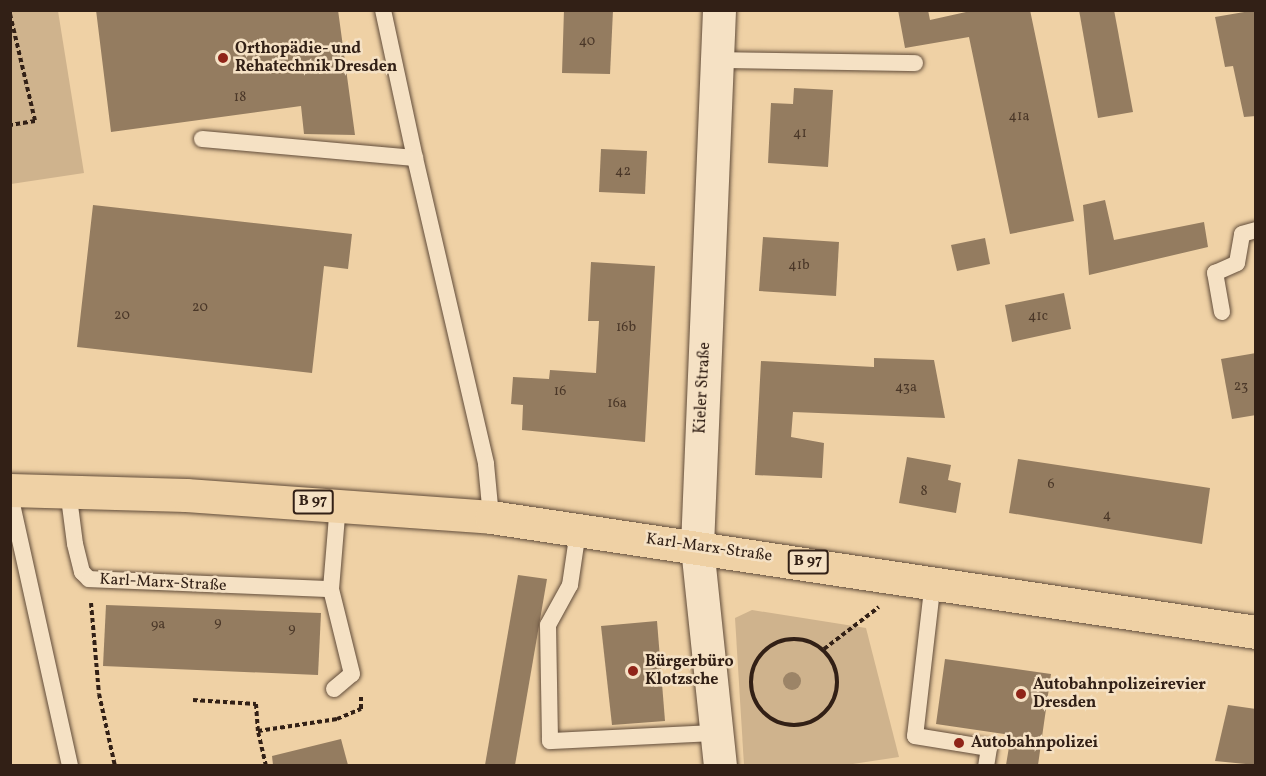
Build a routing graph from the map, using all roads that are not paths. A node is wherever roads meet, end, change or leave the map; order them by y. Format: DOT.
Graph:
graph roads {
  1 [pos="383,10"];
  2 [pos="719,10"];
  3 [pos="719,60"];
  4 [pos="915,63"];
  5 [pos="202,139"];
  6 [pos="415,158"];
  7 [pos="1256,230"];
  8 [pos="1222,312"];
  9 [pos="10,490"];
  10 [pos="68,490"];
  11 [pos="10,495"];
  12 [pos="339,504"];
  13 [pos="491,517"];
  14 [pos="578,531"];
  15 [pos="697,547"];
  16 [pos="933,581"];
  17 [pos="331,589"];
  18 [pos="1256,632"];
  19 [pos="334,689"];
  20 [pos="716,733"];
  21 [pos="70,765"];
  22 [pos="720,765"];
  23 [pos="986,765"];
  1 -- 6 [label="lane"];
  2 -- 3 [label="street, Kieler Straße"];
  3 -- 4 [label="lane"];
  3 -- 15 [label="street, Kieler Straße"];
  5 -- 6 [label="lane"];
  6 -- 13 [label="lane"];
  7 -- 8 [label="lane"];
  9 -- 10 [label="main road, Karl-Marx-Straße / B 97"];
  10 -- 12 [label="main road, Karl-Marx-Straße / B 97"];
  10 -- 17 [label="lane, Karl-Marx-Straße"];
  11 -- 21 [label="lane"];
  12 -- 13 [label="main road, Karl-Marx-Straße / B 97"];
  12 -- 17 [label="lane"];
  13 -- 14 [label="main road, Karl-Marx-Straße / B 97"];
  14 -- 15 [label="main road, Karl-Marx-Straße / B 97"];
  14 -- 20 [label="lane"];
  15 -- 16 [label="main road, Karl-Marx-Straße / B 97"];
  15 -- 20 [label="street, Kieler Straße"];
  16 -- 18 [label="main road, Karl-Marx-Straße / B 97"];
  16 -- 23 [label="lane"];
  17 -- 19 [label="lane"];
  20 -- 22 [label="street, Kieler Straße"];
}
